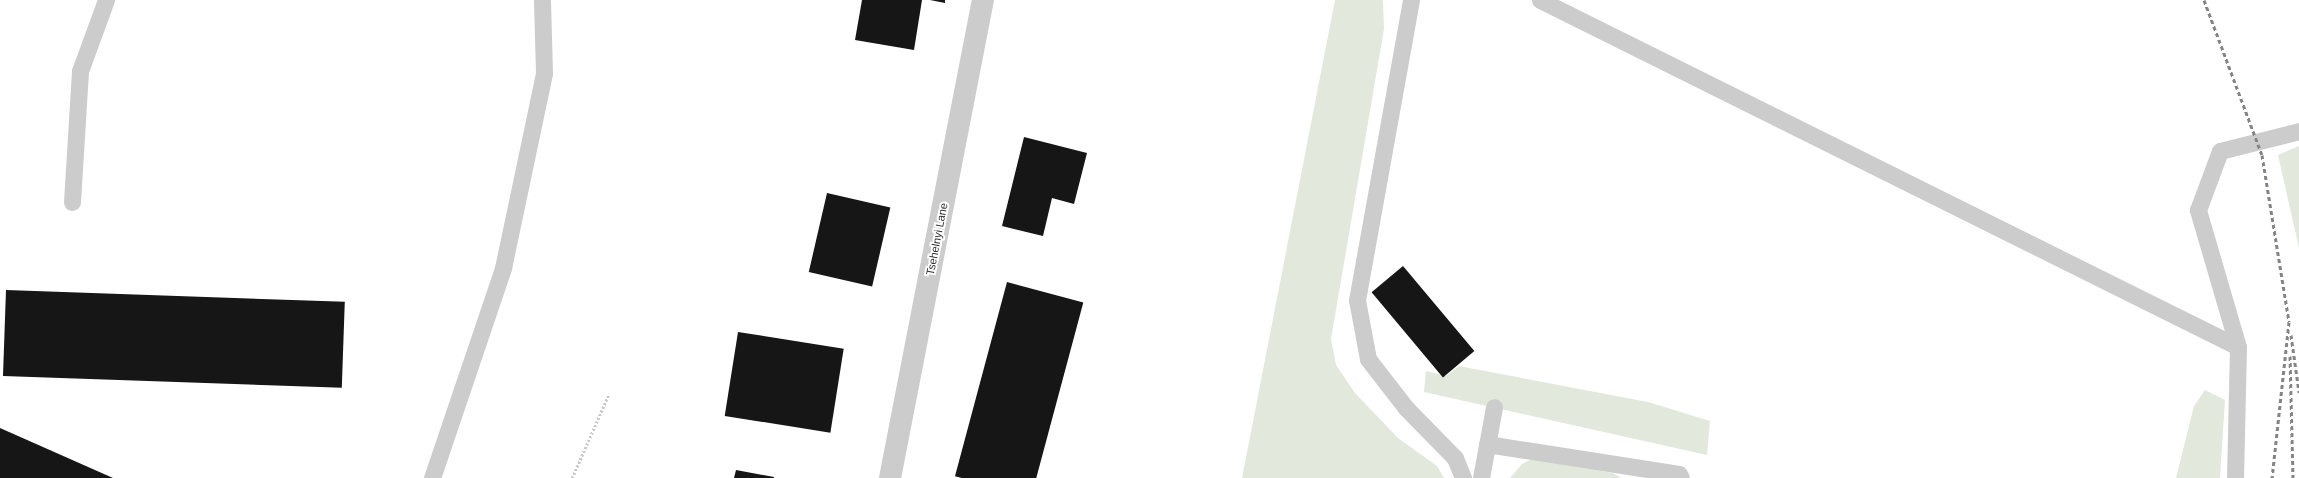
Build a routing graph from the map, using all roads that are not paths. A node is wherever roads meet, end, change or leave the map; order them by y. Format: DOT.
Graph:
graph roads {
  1 [pos="106,0"];
  2 [pos="542,0"];
  3 [pos="983,0"];
  4 [pos="1411,0"];
  5 [pos="1540,0"];
  6 [pos="2299,131"];
  7 [pos="72,202"];
  8 [pos="2238,347"];
  9 [pos="1494,407"];
  10 [pos="1487,444"];
  11 [pos="432,478"];
  12 [pos="890,478"];
  13 [pos="1463,478"];
  14 [pos="1481,478"];
  15 [pos="1681,478"];
  16 [pos="2235,478"];
  1 -- 7 [label="lane"];
  2 -- 11 [label="lane"];
  3 -- 12 [label="street, Tsehelnyi Lane"];
  4 -- 13 [label="lane"];
  5 -- 8 [label="lane"];
  6 -- 8 [label="lane"];
  8 -- 16 [label="lane"];
  9 -- 10 [label="lane"];
  10 -- 14 [label="lane"];
  10 -- 15 [label="lane"];
}
